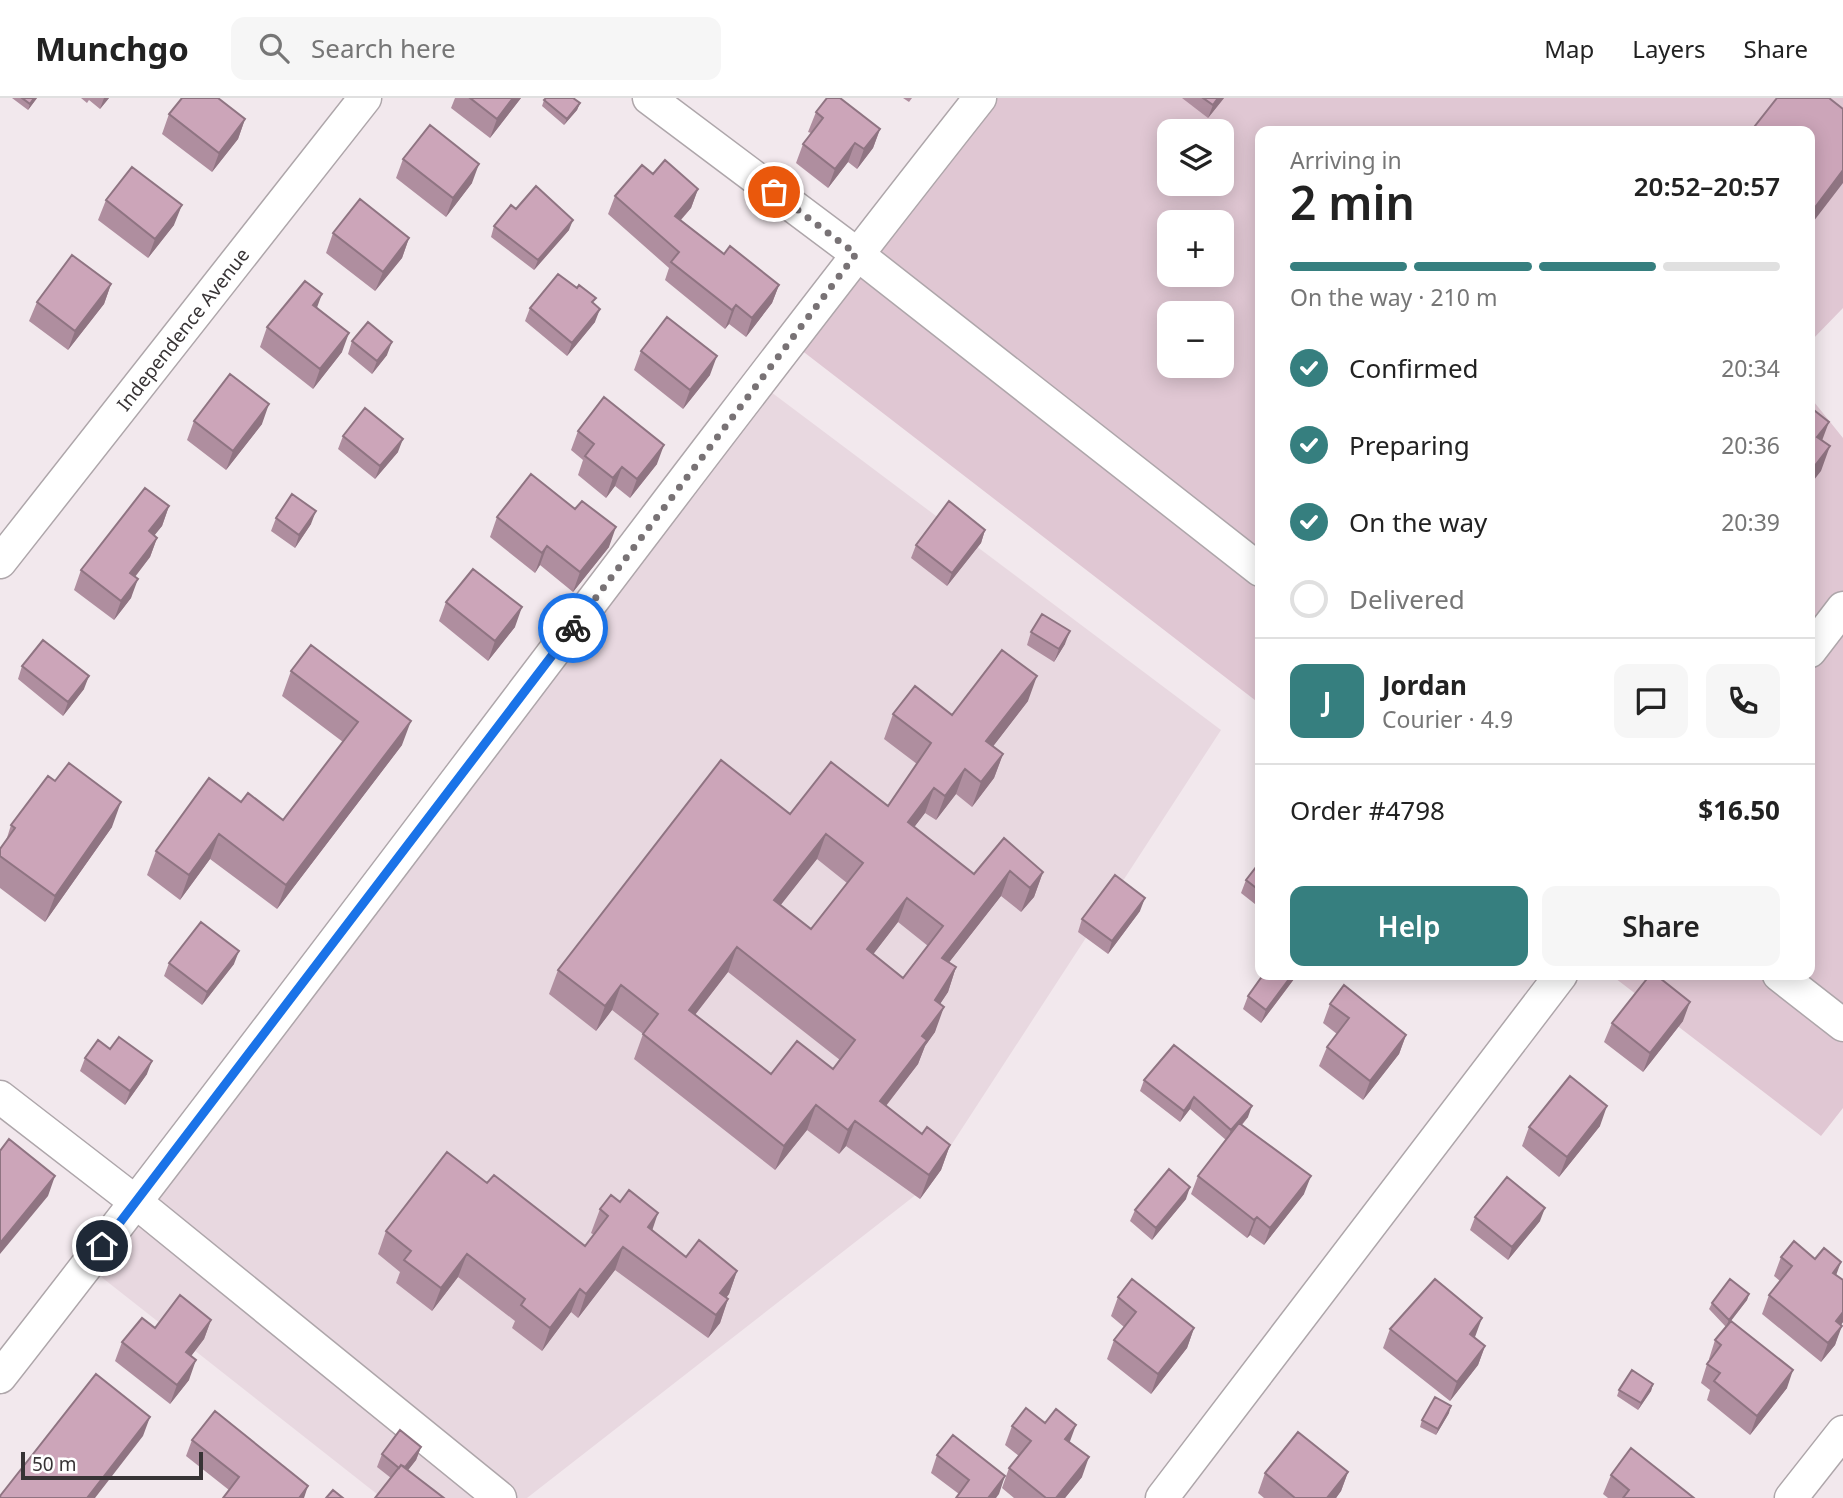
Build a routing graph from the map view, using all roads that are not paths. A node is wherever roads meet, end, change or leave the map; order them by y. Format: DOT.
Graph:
graph roads {
  1 [pos="365,98"];
  2 [pos="649,98"];
  3 [pos="980,98"];
  4 [pos="856,254"];
  5 [pos="0,562"];
  6 [pos="1255,566"];
  7 [pos="1843,608"];
  8 [pos="1815,644"];
  9 [pos="1557,980"];
  10 [pos="1785,980"];
  11 [pos="1843,1025"];
  12 [pos="0,1097"];
  13 [pos="136,1203"];
  14 [pos="0,1377"];
  15 [pos="1843,1432"];
  16 [pos="500,1498"];
  17 [pos="1162,1498"];
  18 [pos="1791,1498"];
  1 -- 5 [label="street, Independence Avenue"];
  2 -- 4 [label="street"];
  3 -- 4 [label="street"];
  4 -- 6 [label="street"];
  4 -- 13 [label="street"];
  7 -- 8 [label="street"];
  9 -- 17 [label="street"];
  10 -- 11 [label="street"];
  12 -- 13 [label="street"];
  13 -- 14 [label="street"];
  13 -- 16 [label="street"];
  15 -- 18 [label="street"];
}
